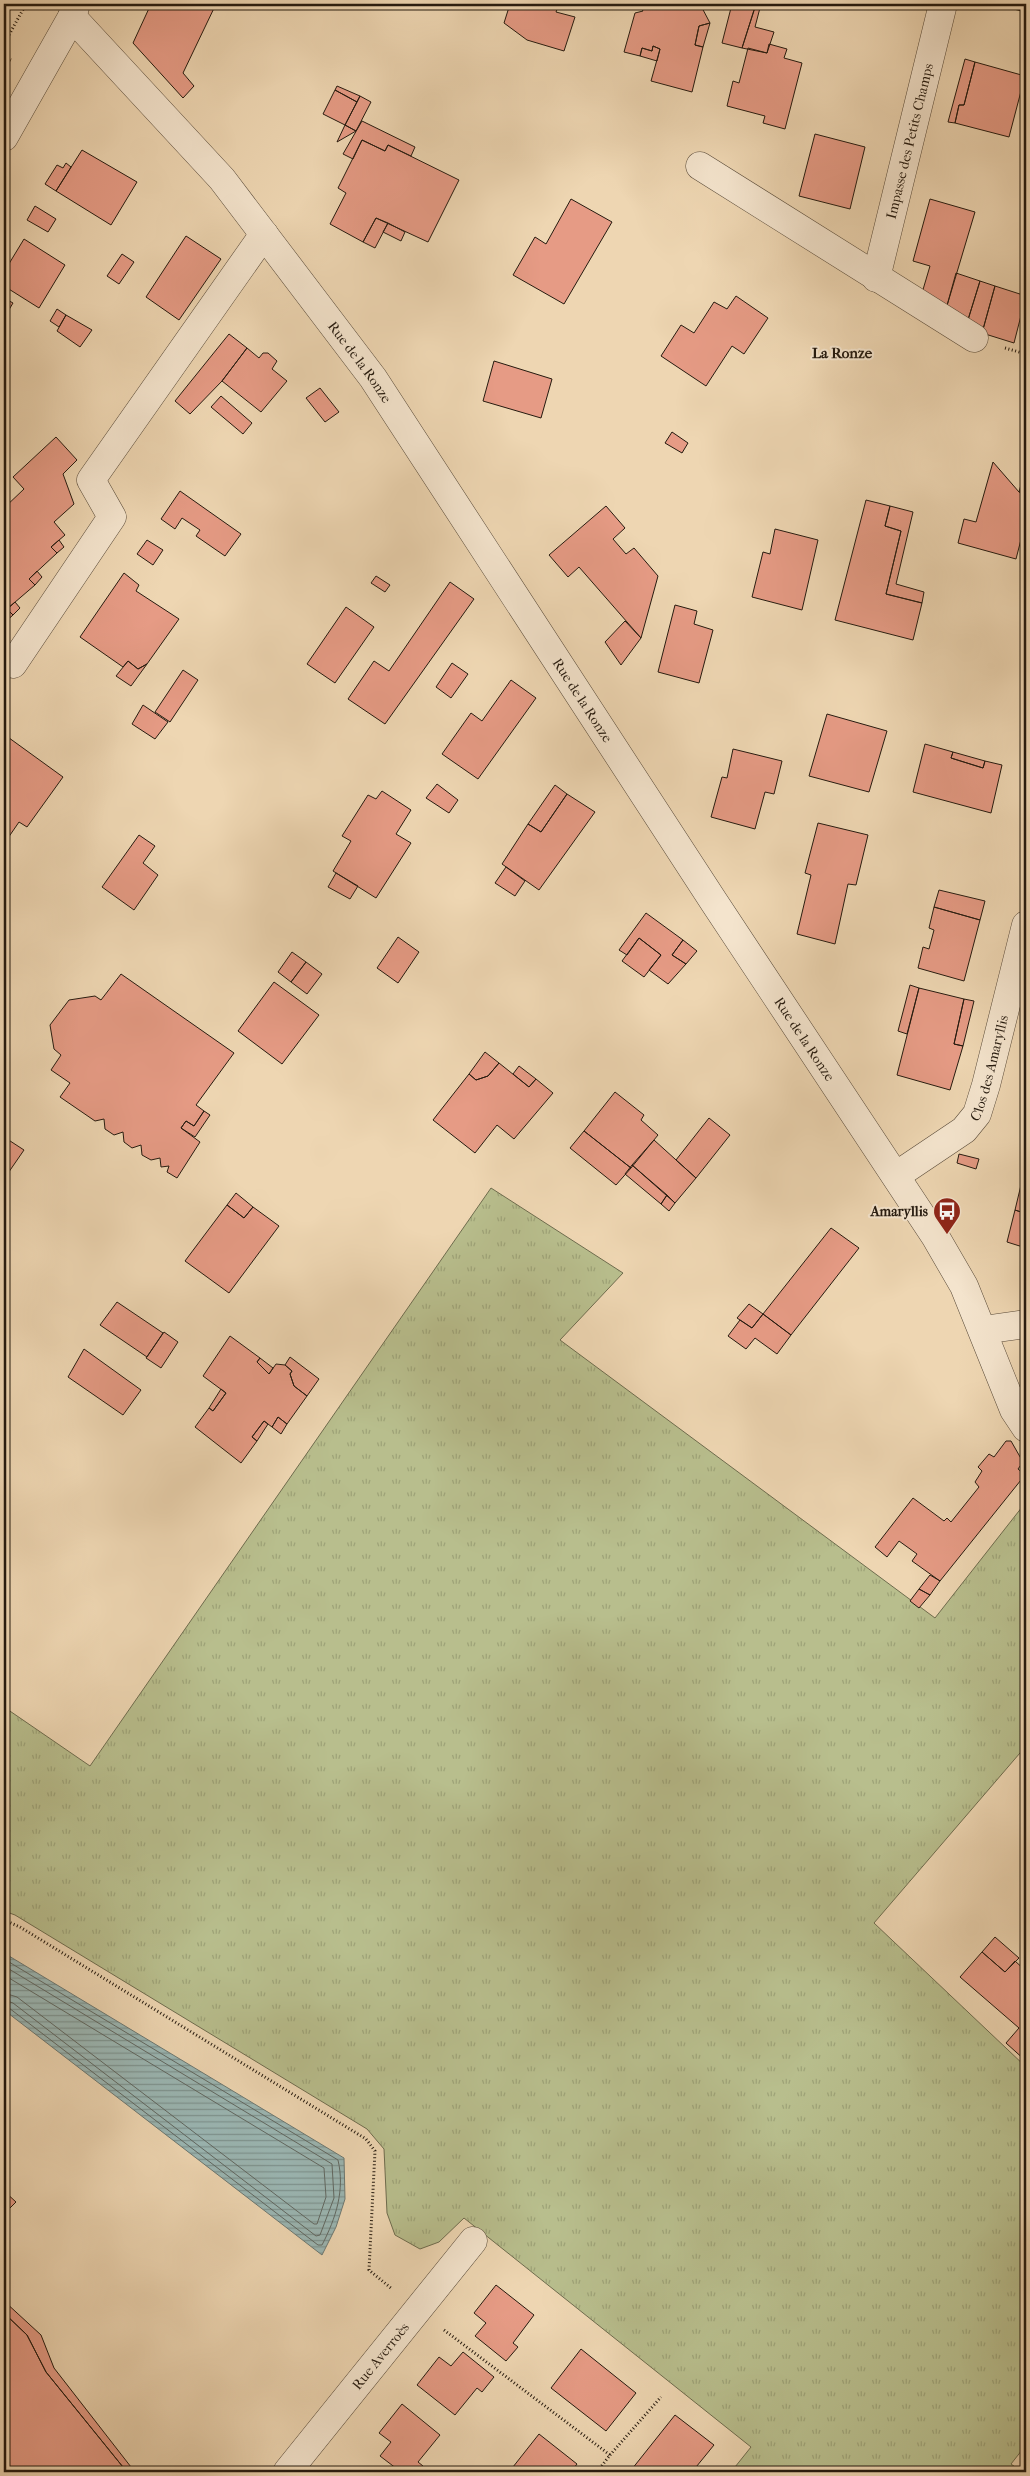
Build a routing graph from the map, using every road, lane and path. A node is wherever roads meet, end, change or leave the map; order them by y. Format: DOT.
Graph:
graph roads {
  1 [pos="26,4"];
  2 [pos="943,4"];
  3 [pos="74,10"];
  4 [pos="4,44"];
  5 [pos="4,136"];
  6 [pos="700,166"];
  7 [pos="264,234"];
  8 [pos="876,278"];
  9 [pos="974,338"];
  10 [pos="13,664"];
  11 [pos="1026,924"];
  12 [pos="897,1175"];
  13 [pos="1026,1324"];
  14 [pos="983,1330"];
  15 [pos="1026,1428"];
  16 [pos="4,1920"];
  17 [pos="473,2241"];
  18 [pos="418,2310"];
  19 [pos="661,2397"];
  20 [pos="610,2455"];
  21 [pos="287,2472"];
  22 [pos="597,2472"];
  1 -- 4 [label="path"];
  2 -- 8 [label="street, Impasse des Petits Champs"];
  3 -- 5 [label="street"];
  3 -- 7 [label="street, Rue de la Ronze"];
  6 -- 8 [label="street"];
  7 -- 10 [label="street"];
  7 -- 12 [label="street, Rue de la Ronze"];
  8 -- 9 [label="street"];
  11 -- 12 [label="street, Clos des Amaryllis"];
  12 -- 14 [label="street, Rue de la Ronze"];
  13 -- 14 [label="street"];
  14 -- 15 [label="street, Rue de la Ronze"];
  16 -- 18 [label="path"];
  17 -- 18 [label="street, Rue Averroès"];
  18 -- 20 [label="path"];
  18 -- 21 [label="street, Rue Averroès"];
  19 -- 20 [label="path"];
  20 -- 22 [label="path"];
}
